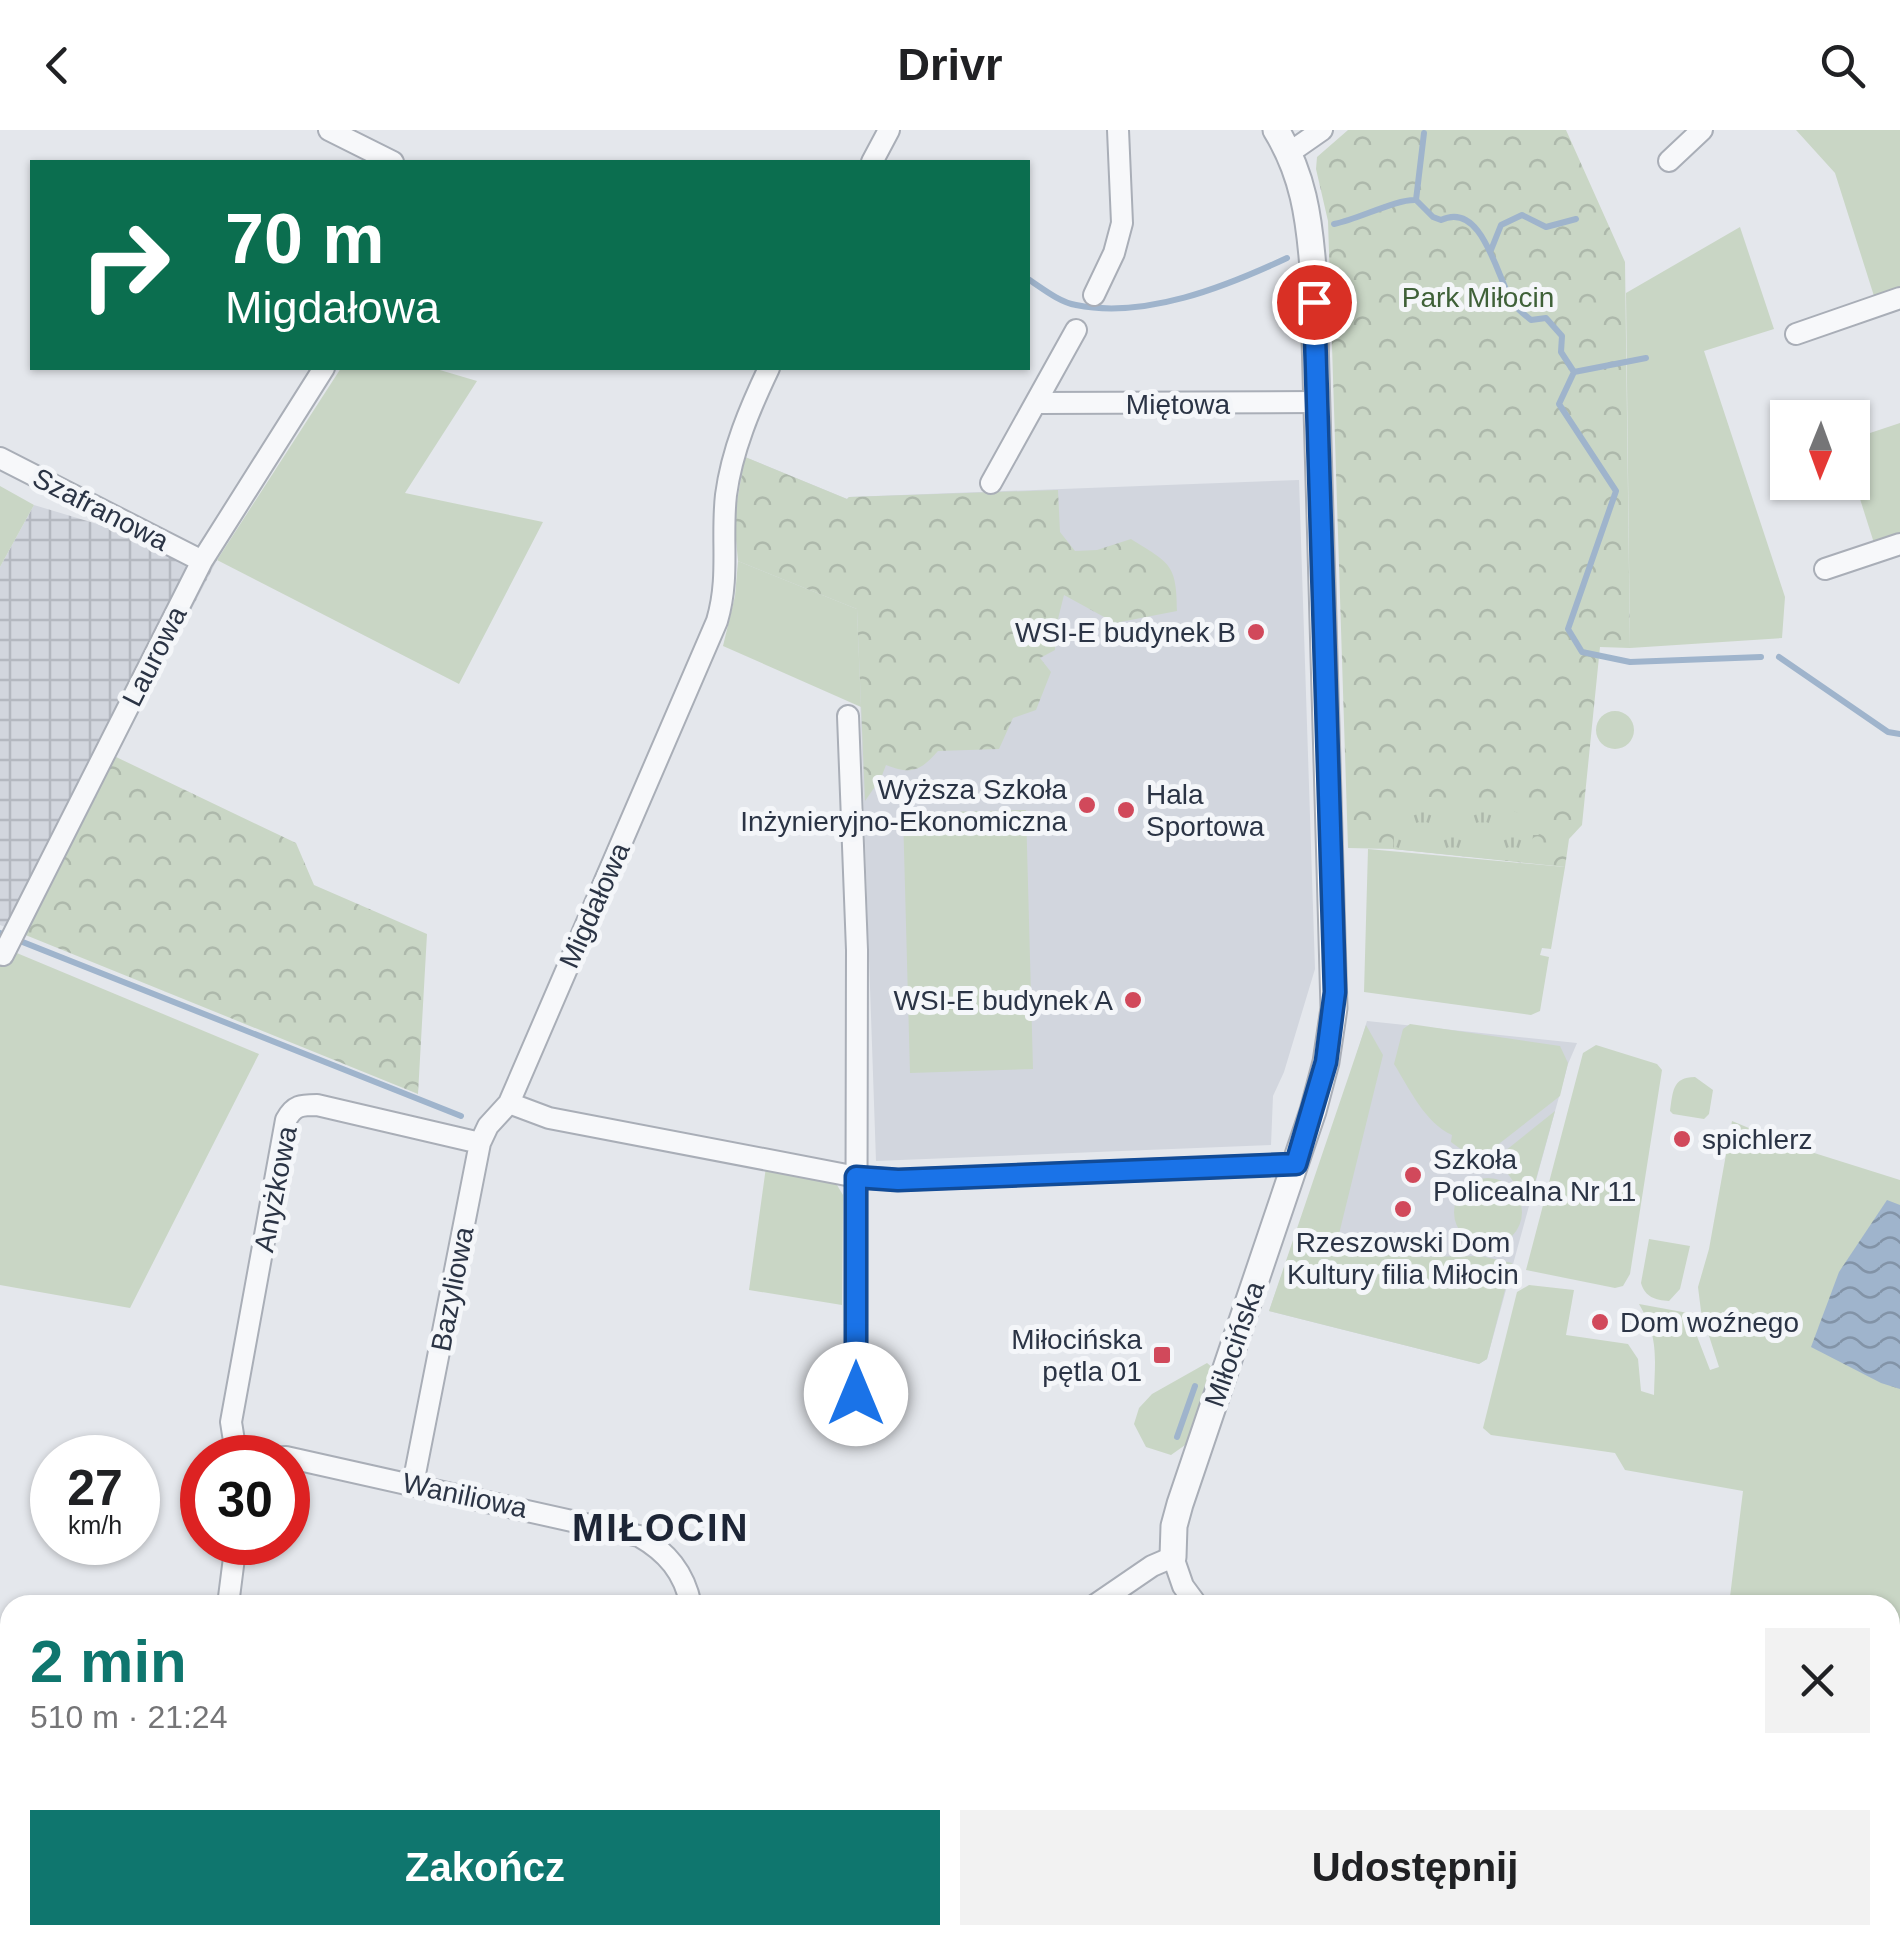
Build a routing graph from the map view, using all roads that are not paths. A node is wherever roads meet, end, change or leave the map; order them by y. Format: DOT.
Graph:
graph roads {
  1 [pos="329,130"];
  2 [pos="889,130"];
  3 [pos="1118,130"];
  4 [pos="1276,130"];
  5 [pos="1322,130"];
  6 [pos="1702,130"];
  7 [pos="1289,154"];
  8 [pos="388,160"];
  9 [pos="873,160"];
  10 [pos="1669,161"];
  11 [pos="1094,296"];
  12 [pos="1900,298"];
  13 [pos="1076,330"];
  14 [pos="1796,334"];
  15 [pos="323,370"];
  16 [pos="768,370"];
  17 [pos="1318,402"];
  18 [pos="1038,403"];
  19 [pos="0,458"];
  20 [pos="991,483"];
  21 [pos="1900,544"];
  22 [pos="202,561"];
  23 [pos="1824,569"];
  24 [pos="848,716"];
  25 [pos="3,955"];
  26 [pos="509,1103"];
  27 [pos="480,1143"];
  28 [pos="1296,1164"];
  29 [pos="856,1177"];
  30 [pos="856,1432"];
  31 [pos="233,1435"];
  32 [pos="310,1462"];
  33 [pos="413,1484"];
  34 [pos="1172,1557"];
  35 [pos="233,1565"];
  36 [pos="229,1595"];
  37 [pos="688,1595"];
  38 [pos="1110,1595"];
  39 [pos="1190,1595"];
  1 -- 8 [label="street"];
  2 -- 9 [label="street"];
  3 -- 11 [label="street"];
  4 -- 7 [label="street, Miłocińska"];
  5 -- 7 [label="street"];
  6 -- 10 [label="street"];
  7 -- 17 [label="street, Miłocińska"];
  12 -- 14 [label="street"];
  13 -- 18 [label="street"];
  15 -- 22 [label="street, Laurowa"];
  16 -- 26 [label="street, Migdałowa"];
  17 -- 18 [label="street, Miętowa"];
  17 -- 28 [label="street, Miłocińska"];
  18 -- 20 [label="street"];
  19 -- 22 [label="street, Szafranowa"];
  21 -- 23 [label="street"];
  22 -- 25 [label="street, Laurowa"];
  24 -- 29 [label="street"];
  26 -- 27 [label="street, Bazyliowa"];
  26 -- 29 [label="street"];
  27 -- 31 [label="street, Anyżkowa"];
  27 -- 33 [label="street, Bazyliowa"];
  28 -- 29 [label="street"];
  28 -- 34 [label="street, Miłocińska"];
  29 -- 30 [label="street"];
  32 -- 33 [label="street, Waniliowa"];
  33 -- 37 [label="street, Waniliowa"];
  34 -- 38 [label="street"];
  34 -- 39 [label="street"];
  35 -- 36 [label="street"];
}
